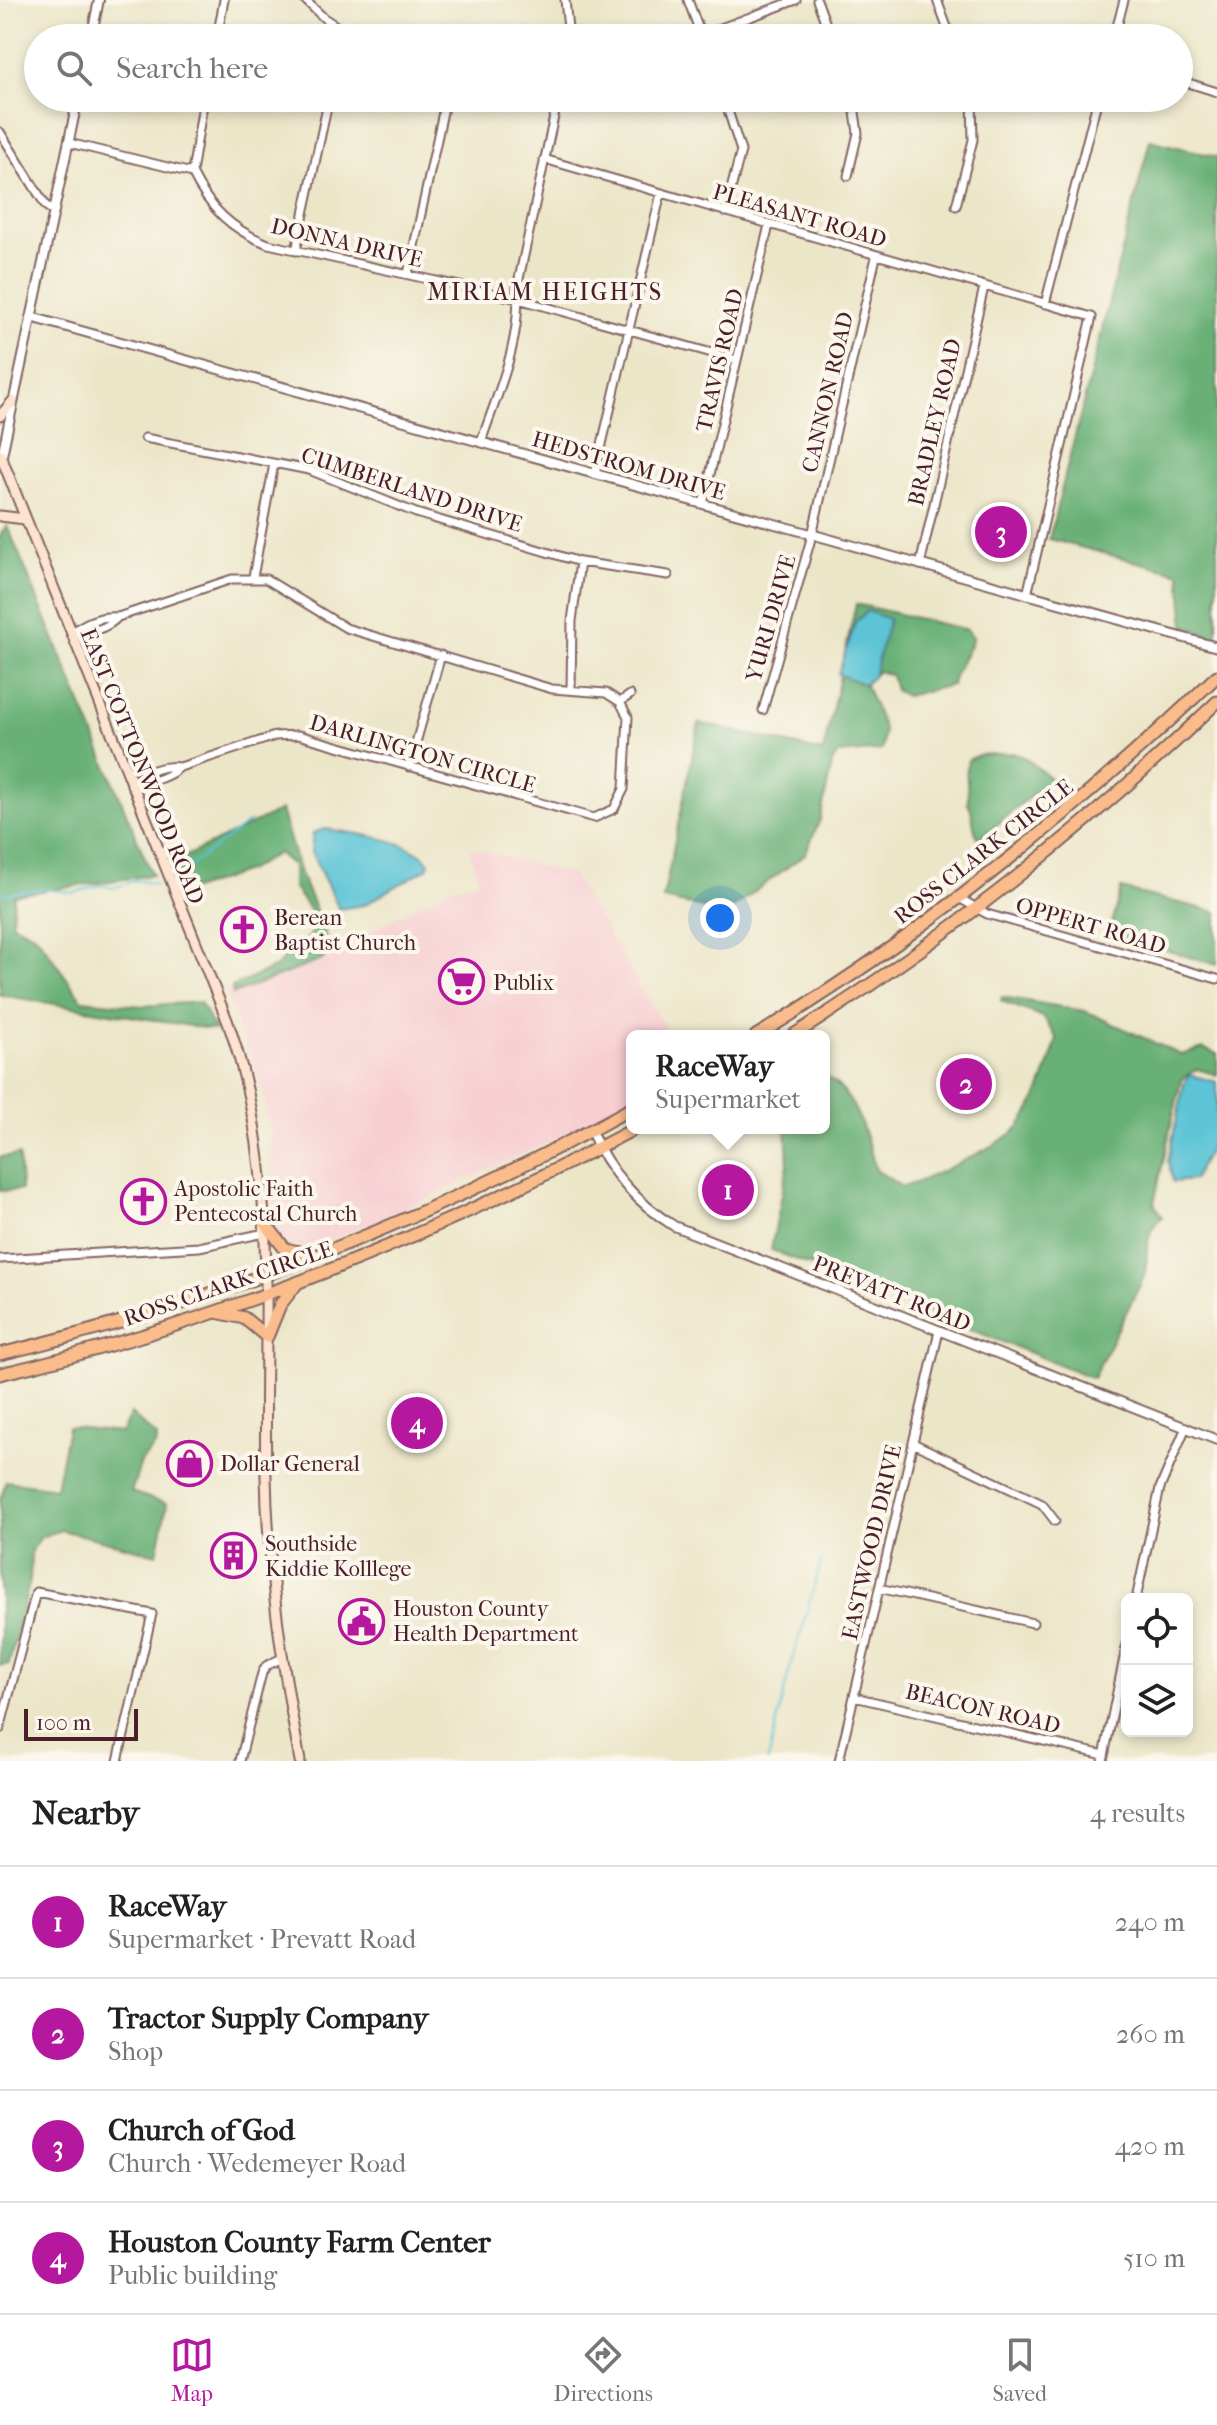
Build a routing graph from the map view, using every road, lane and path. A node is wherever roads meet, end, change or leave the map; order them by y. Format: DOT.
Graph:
graph roads {
  1 [pos="99,0"];
  2 [pos="224,0"];
  3 [pos="305,0"];
  4 [pos="565,0"];
  5 [pos="688,0"];
  6 [pos="796,0"];
  7 [pos="817,0"];
  8 [pos="937,0"];
  9 [pos="1124,0"];
  10 [pos="94,24"];
  11 [pos="220,24"];
  12 [pos="332,24"];
  13 [pos="568,24"];
  14 [pos="695,24"];
  15 [pos="733,24"];
  16 [pos="826,24"];
  17 [pos="946,24"];
  18 [pos="1118,24"];
  19 [pos="1193,84"];
  20 [pos="1217,92"];
  21 [pos="75,112"];
  22 [pos="202,112"];
  23 [pos="326,112"];
  24 [pos="443,112"];
  25 [pos="554,112"];
  26 [pos="728,112"];
  27 [pos="855,112"];
  28 [pos="972,112"];
  29 [pos="1094,112"];
  30 [pos="0,132"];
  31 [pos="69,143"];
  32 [pos="544,159"];
  33 [pos="192,173"];
  34 [pos="848,176"];
  35 [pos="661,193"];
  36 [pos="956,206"];
  37 [pos="54,212"];
  38 [pos="725,212"];
  39 [pos="769,225"];
  40 [pos="296,251"];
  41 [pos="876,257"];
  42 [pos="408,274"];
  43 [pos="984,287"];
  44 [pos="518,299"];
  45 [pos="1045,304"];
  46 [pos="31,317"];
  47 [pos="629,330"];
  48 [pos="737,360"];
  49 [pos="13,401"];
  50 [pos="0,416"];
  51 [pos="145,438"];
  52 [pos="481,442"];
  53 [pos="0,459"];
  54 [pos="274,464"];
  55 [pos="595,474"];
  56 [pos="703,504"];
  57 [pos="0,516"];
  58 [pos="25,519"];
  59 [pos="812,535"];
  60 [pos="580,562"];
  61 [pos="920,565"];
  62 [pos="668,575"];
  63 [pos="253,577"];
  64 [pos="1027,595"];
  65 [pos="71,633"];
  66 [pos="1217,647"];
  67 [pos="441,655"];
  68 [pos="1217,676"];
  69 [pos="571,690"];
  70 [pos="630,695"];
  71 [pos="620,702"];
  72 [pos="1217,702"];
  73 [pos="763,710"];
  74 [pos="409,767"];
  75 [pos="131,785"];
  76 [pos="959,898"];
  77 [pos="975,909"];
  78 [pos="1217,979"];
  79 [pos="798,1010"];
  80 [pos="810,1025"];
  81 [pos="766,1030"];
  82 [pos="802,1030"];
  83 [pos="626,1111"];
  84 [pos="591,1131"];
  85 [pos="626,1133"];
  86 [pos="598,1148"];
  87 [pos="499,1176"];
  88 [pos="496,1198"];
  89 [pos="266,1228"];
  90 [pos="315,1255"];
  91 [pos="0,1259"];
  92 [pos="265,1274"];
  93 [pos="298,1281"];
  94 [pos="265,1294"];
  95 [pos="214,1312"];
  96 [pos="939,1331"];
  97 [pos="267,1337"];
  98 [pos="4,1353"];
  99 [pos="6,1373"];
  100 [pos="1186,1427"];
  101 [pos="1217,1440"];
  102 [pos="913,1443"];
  103 [pos="1055,1521"];
  104 [pos="879,1588"];
  105 [pos="1137,1593"];
  106 [pos="1033,1623"];
  107 [pos="282,1658"];
  108 [pos="1122,1665"];
  109 [pos="854,1697"];
  110 [pos="0,1729"];
  111 [pos="1103,1758"];
  112 [pos="118,1761"];
  113 [pos="240,1761"];
  114 [pos="300,1761"];
  115 [pos="839,1761"];
  1 -- 10 [label="street"];
  2 -- 11 [label="street"];
  3 -- 12 [label="street"];
  4 -- 13 [label="street"];
  5 -- 14 [label="street"];
  6 -- 15 [label="street"];
  7 -- 16 [label="street"];
  8 -- 17 [label="street"];
  9 -- 18 [label="street"];
  19 -- 20 [label="street"];
  21 -- 31 [label="street"];
  22 -- 33 [label="street"];
  23 -- 40 [label="street"];
  24 -- 42 [label="street"];
  25 -- 32 [label="street"];
  26 -- 38 [label="street"];
  27 -- 34 [label="street"];
  28 -- 36 [label="street"];
  29 -- 45 [label="street"];
  30 -- 37 [label="street"];
  31 -- 33 [label="street"];
  31 -- 37 [label="street"];
  32 -- 35 [label="street, PLEASANT ROAD"];
  32 -- 44 [label="street"];
  33 -- 40 [label="street, DONNA DRIVE"];
  35 -- 38 [label="street, PLEASANT ROAD"];
  35 -- 47 [label="street"];
  37 -- 46 [label="street"];
  38 -- 39 [label="street, PLEASANT ROAD"];
  39 -- 41 [label="street, PLEASANT ROAD"];
  39 -- 48 [label="street, TRAVIS ROAD"];
  40 -- 42 [label="street, DONNA DRIVE"];
  41 -- 43 [label="street, PLEASANT ROAD"];
  41 -- 59 [label="street, CANNON ROAD"];
  42 -- 44 [label="street, DONNA DRIVE"];
  43 -- 45 [label="street, PLEASANT ROAD"];
  43 -- 61 [label="street, BRADLEY ROAD"];
  44 -- 47 [label="street, DONNA DRIVE"];
  44 -- 52 [label="street"];
  45 -- 64 [label="street, PLEASANT ROAD"];
  46 -- 49 [label="street"];
  46 -- 52 [label="street, HEDSTROM DRIVE"];
  47 -- 48 [label="street, DONNA DRIVE"];
  47 -- 55 [label="street"];
  48 -- 56 [label="street, TRAVIS ROAD"];
  49 -- 50 [label="main road"];
  49 -- 53 [label="street"];
  51 -- 54 [label="street, CUMBERLAND DRIVE"];
  52 -- 55 [label="street, HEDSTROM DRIVE"];
  53 -- 58 [label="main road, EAST COTTONWOOD ROAD"];
  54 -- 60 [label="street, CUMBERLAND DRIVE"];
  54 -- 63 [label="street"];
  55 -- 56 [label="street, HEDSTROM DRIVE"];
  56 -- 59 [label="street, HEDSTROM DRIVE"];
  57 -- 58 [label="main road"];
  58 -- 65 [label="main road, EAST COTTONWOOD ROAD"];
  59 -- 61 [label="street, HEDSTROM DRIVE"];
  59 -- 73 [label="street, YURI DRIVE"];
  60 -- 62 [label="street, CUMBERLAND DRIVE"];
  60 -- 69 [label="street"];
  61 -- 64 [label="street, HEDSTROM DRIVE"];
  63 -- 65 [label="street"];
  63 -- 67 [label="street"];
  64 -- 66 [label="street, HEDSTROM DRIVE"];
  65 -- 75 [label="main road, EAST COTTONWOOD ROAD"];
  67 -- 69 [label="street"];
  67 -- 74 [label="street"];
  68 -- 76 [label="highway, ROSS CLARK CIRCLE"];
  69 -- 71 [label="street"];
  70 -- 71 [label="street"];
  71 -- 74 [label="street, DARLINGTON CIRCLE"];
  72 -- 77 [label="highway, ROSS CLARK CIRCLE"];
  74 -- 75 [label="street, DARLINGTON CIRCLE"];
  75 -- 89 [label="main road, EAST COTTONWOOD ROAD"];
  76 -- 77 [label="street, OPPERT ROAD"];
  76 -- 79 [label="highway, ROSS CLARK CIRCLE"];
  77 -- 78 [label="street, OPPERT ROAD"];
  77 -- 80 [label="highway, ROSS CLARK CIRCLE"];
  79 -- 80 [label="highway"];
  79 -- 81 [label="highway, ROSS CLARK CIRCLE"];
  80 -- 82 [label="highway, ROSS CLARK CIRCLE"];
  83 -- 84 [label="highway, ROSS CLARK CIRCLE"];
  84 -- 86 [label="street, PREVATT ROAD"];
  84 -- 87 [label="highway, ROSS CLARK CIRCLE"];
  85 -- 86 [label="highway, ROSS CLARK CIRCLE"];
  86 -- 88 [label="highway, ROSS CLARK CIRCLE"];
  86 -- 96 [label="street, PREVATT ROAD"];
  87 -- 88 [label="highway"];
  87 -- 90 [label="highway, ROSS CLARK CIRCLE"];
  88 -- 93 [label="highway, ROSS CLARK CIRCLE"];
  89 -- 90 [label="highway"];
  89 -- 91 [label="street"];
  89 -- 92 [label="main road, EAST COTTONWOOD ROAD"];
  90 -- 92 [label="highway, ROSS CLARK CIRCLE"];
  92 -- 94 [label="main road, EAST COTTONWOOD ROAD"];
  92 -- 98 [label="highway, ROSS CLARK CIRCLE"];
  93 -- 94 [label="highway, ROSS CLARK CIRCLE"];
  93 -- 97 [label="highway"];
  94 -- 95 [label="highway, ROSS CLARK CIRCLE"];
  94 -- 97 [label="main road, EAST COTTONWOOD ROAD"];
  95 -- 97 [label="highway"];
  95 -- 99 [label="highway, ROSS CLARK CIRCLE"];
  96 -- 100 [label="street, PREVATT ROAD"];
  96 -- 102 [label="street, EASTWOOD DRIVE"];
  97 -- 107 [label="main road, EAST COTTONWOOD ROAD"];
  98 -- 99 [label="highway"];
  100 -- 101 [label="street, PREVATT ROAD"];
  100 -- 105 [label="street"];
  102 -- 103 [label="street"];
  102 -- 104 [label="street, EASTWOOD DRIVE"];
  104 -- 106 [label="street"];
  104 -- 109 [label="street, EASTWOOD DRIVE"];
  107 -- 113 [label="street"];
  107 -- 114 [label="main road, EAST COTTONWOOD ROAD"];
  108 -- 111 [label="street"];
  109 -- 111 [label="street, BEACON ROAD"];
  109 -- 115 [label="street, EASTWOOD DRIVE"];
  110 -- 112 [label="street"];
}
